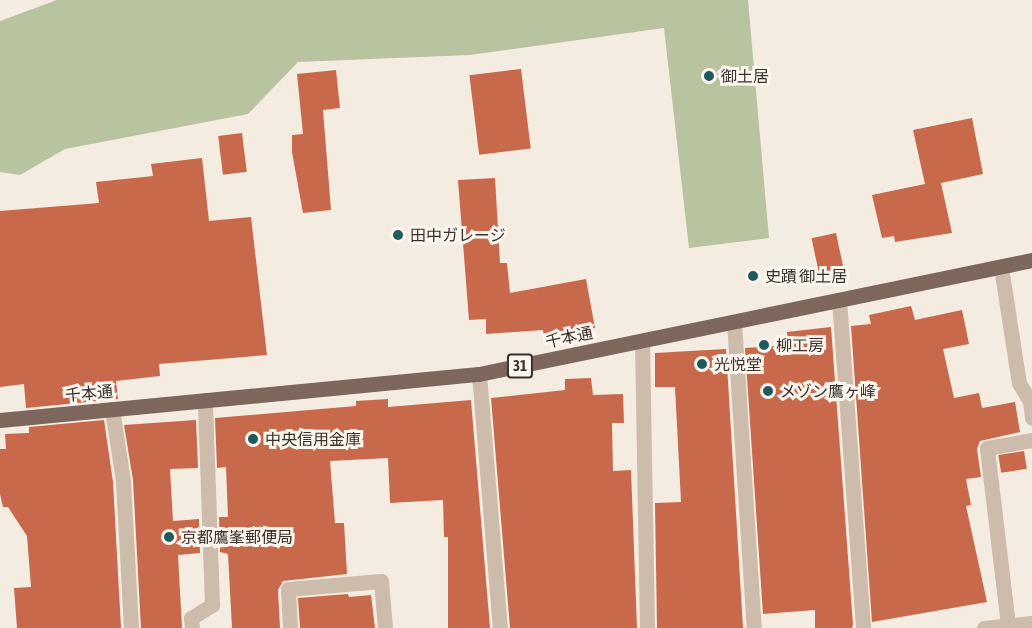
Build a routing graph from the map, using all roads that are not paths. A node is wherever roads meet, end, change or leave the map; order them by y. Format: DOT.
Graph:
graph roads {
  1 [pos="1032,260"];
  2 [pos="1001,267"];
  3 [pos="839,300"];
  4 [pos="734,322"];
  5 [pos="642,341"];
  6 [pos="479,374"];
  7 [pos="205,400"];
  8 [pos="112,409"];
  9 [pos="1032,418"];
  10 [pos="0,420"];
  11 [pos="1032,440"];
  12 [pos="1032,622"];
  13 [pos="1008,625"];
  14 [pos="131,628"];
  15 [pos="192,628"];
  16 [pos="290,628"];
  17 [pos="385,628"];
  18 [pos="500,628"];
  19 [pos="647,628"];
  20 [pos="754,628"];
  21 [pos="863,628"];
  22 [pos="984,628"];
  1 -- 2 [label="main road, 千本通 / 31"];
  2 -- 3 [label="main road, 千本通 / 31"];
  2 -- 9 [label="street"];
  3 -- 4 [label="main road, 千本通 / 31"];
  3 -- 21 [label="street"];
  4 -- 5 [label="main road, 千本通 / 31"];
  4 -- 20 [label="street"];
  5 -- 6 [label="main road, 千本通 / 31"];
  5 -- 19 [label="street"];
  6 -- 7 [label="main road, 千本通 / 31"];
  6 -- 18 [label="street"];
  7 -- 8 [label="main road, 千本通 / 31"];
  7 -- 15 [label="street"];
  8 -- 10 [label="main road, 千本通 / 31"];
  8 -- 14 [label="street"];
  11 -- 13 [label="street"];
  12 -- 13 [label="street"];
  13 -- 22 [label="street"];
  16 -- 17 [label="street"];
}
